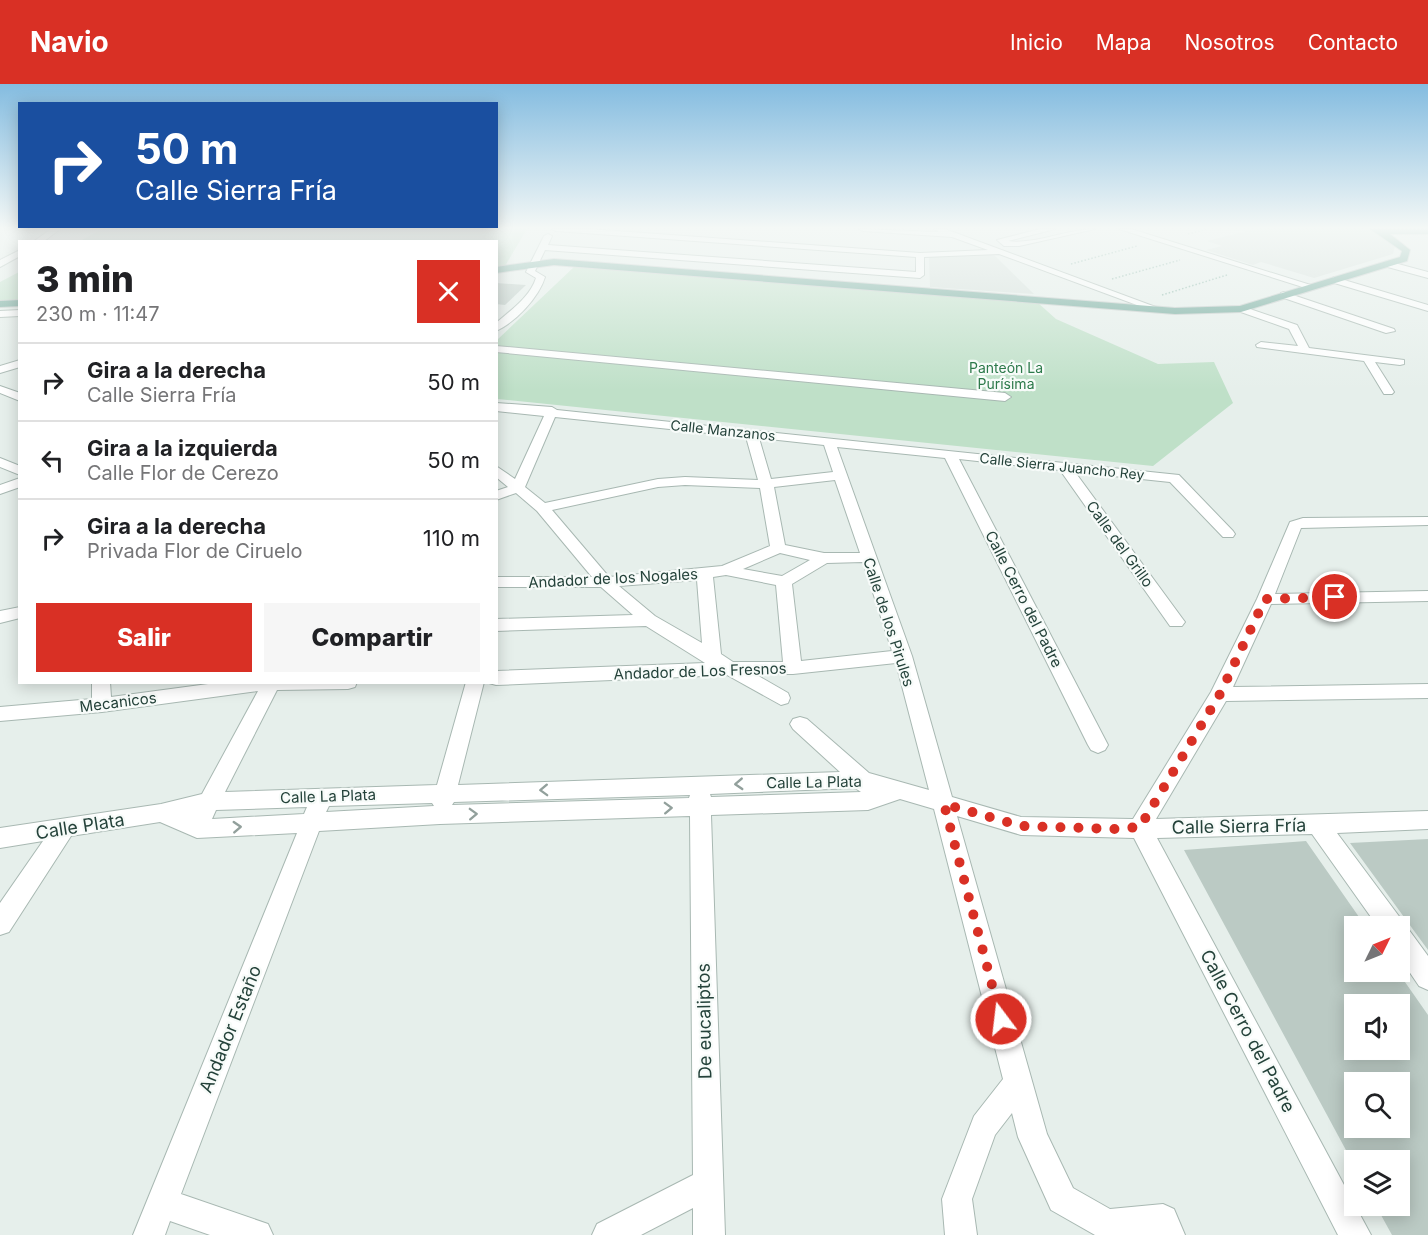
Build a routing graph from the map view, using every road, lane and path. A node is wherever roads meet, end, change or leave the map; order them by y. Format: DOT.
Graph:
graph roads {
  1 [pos="540,283"];
  2 [pos="821,283"];
  3 [pos="1083,283"];
  4 [pos="1097,283"];
  5 [pos="1201,283"];
  6 [pos="1298,283"];
  7 [pos="1325,283"];
  8 [pos="1343,283"];
  9 [pos="1089,285"];
  10 [pos="1312,287"];
  11 [pos="1284,295"];
  12 [pos="1136,302"];
  13 [pos="18,304"];
  14 [pos="0,305"];
  15 [pos="1428,308"];
  16 [pos="1155,309"];
  17 [pos="1241,309"];
  18 [pos="18,313"];
  19 [pos="0,314"];
  20 [pos="498,327"];
  21 [pos="1390,331"];
  22 [pos="1260,345"];
  23 [pos="498,349"];
  24 [pos="1306,351"];
  25 [pos="1368,359"];
  26 [pos="1400,362"];
  27 [pos="18,364"];
  28 [pos="0,370"];
  29 [pos="0,389"];
  30 [pos="1388,392"];
  31 [pos="18,397"];
  32 [pos="1005,398"];
  33 [pos="498,407"];
  34 [pos="552,411"];
  35 [pos="751,433"];
  36 [pos="829,441"];
  37 [pos="950,453"];
  38 [pos="0,462"];
  39 [pos="1064,466"];
  40 [pos="18,470"];
  41 [pos="498,472"];
  42 [pos="839,475"];
  43 [pos="18,483"];
  44 [pos="766,484"];
  45 [pos="518,489"];
  46 [pos="0,490"];
  47 [pos="498,495"];
  48 [pos="542,508"];
  49 [pos="1428,521"];
  50 [pos="1228,534"];
  51 [pos="778,548"];
  52 [pos="868,557"];
  53 [pos="824,558"];
  54 [pos="726,570"];
  55 [pos="705,574"];
  56 [pos="498,582"];
  57 [pos="605,582"];
  58 [pos="784,582"];
  59 [pos="1428,596"];
  60 [pos="1265,599"];
  61 [pos="18,612"];
  62 [pos="0,617"];
  63 [pos="649,620"];
  64 [pos="1176,622"];
  65 [pos="498,625"];
  66 [pos="903,656"];
  67 [pos="712,659"];
  68 [pos="730,668"];
  69 [pos="793,668"];
  70 [pos="498,678"];
  71 [pos="101,684"];
  72 [pos="263,684"];
  73 [pos="270,684"];
  74 [pos="474,684"];
  75 [pos="1428,691"];
  76 [pos="1220,694"];
  77 [pos="781,698"];
  78 [pos="102,705"];
  79 [pos="0,714"];
  80 [pos="800,724"];
  81 [pos="1098,745"];
  82 [pos="862,779"];
  83 [pos="901,790"];
  84 [pos="446,793"];
  85 [pos="322,796"];
  86 [pos="700,797"];
  87 [pos="209,801"];
  88 [pos="868,801"];
  89 [pos="944,804"];
  90 [pos="161,813"];
  91 [pos="440,815"];
  92 [pos="1428,819"];
  93 [pos="312,824"];
  94 [pos="1318,825"];
  95 [pos="1140,827"];
  96 [pos="63,830"];
  97 [pos="197,830"];
  98 [pos="0,838"];
  99 [pos="1384,916"];
  100 [pos="0,924"];
  101 [pos="1410,952"];
  102 [pos="1428,977"];
  103 [pos="1018,1083"];
  104 [pos="706,1184"];
  105 [pos="162,1203"];
  106 [pos="149,1235"];
  107 [pos="257,1235"];
  108 [pos="608,1235"];
  109 [pos="709,1235"];
  110 [pos="961,1235"];
  111 [pos="1169,1235"];
  112 [pos="1355,1235"];
  1 -- 20 [label="street"];
  2 -- 16 [label="main road"];
  3 -- 9 [label="street"];
  4 -- 9 [label="path"];
  5 -- 12 [label="path"];
  6 -- 10 [label="street"];
  7 -- 10 [label="main road"];
  8 -- 15 [label="street"];
  9 -- 12 [label="street"];
  10 -- 11 [label="main road"];
  11 -- 17 [label="main road"];
  11 -- 21 [label="street"];
  12 -- 16 [label="street"];
  13 -- 14 [label="main road"];
  16 -- 17 [label="main road"];
  17 -- 24 [label="street"];
  18 -- 19 [label="street"];
  22 -- 24 [label="street"];
  23 -- 32 [label="street"];
  24 -- 25 [label="street"];
  25 -- 26 [label="street"];
  25 -- 30 [label="street"];
  27 -- 28 [label="street"];
  29 -- 31 [label="street"];
  33 -- 34 [label="street, Calle Manzanos"];
  34 -- 35 [label="street, Calle Manzanos"];
  34 -- 45 [label="street"];
  35 -- 36 [label="street, Calle Manzanos"];
  35 -- 44 [label="street"];
  36 -- 37 [label="street, Calle Manzanos"];
  36 -- 42 [label="street, Calle de los Pirules"];
  37 -- 39 [label="street, Calle Sierra Juancho Rey"];
  37 -- 81 [label="street, Calle Cerro del Padre"];
  38 -- 40 [label="street"];
  39 -- 50 [label="street, Calle Sierra Juancho Rey"];
  39 -- 64 [label="street, Calle del Grillo"];
  41 -- 45 [label="street"];
  42 -- 44 [label="street"];
  42 -- 52 [label="street, Calle de los Pirules"];
  43 -- 46 [label="street"];
  44 -- 48 [label="street"];
  44 -- 51 [label="street"];
  45 -- 47 [label="street"];
  45 -- 48 [label="street"];
  48 -- 57 [label="street"];
  49 -- 60 [label="street"];
  51 -- 53 [label="street"];
  51 -- 54 [label="street, Andador de los Nogales"];
  52 -- 53 [label="street"];
  52 -- 66 [label="street, Calle de los Pirules"];
  53 -- 58 [label="street"];
  54 -- 55 [label="street, Andador de los Nogales"];
  54 -- 58 [label="street"];
  55 -- 57 [label="street, Andador de los Nogales"];
  55 -- 67 [label="street"];
  56 -- 57 [label="street, Andador de los Nogales"];
  57 -- 63 [label="street"];
  58 -- 69 [label="street"];
  59 -- 60 [label="street"];
  60 -- 76 [label="street"];
  61 -- 62 [label="street"];
  63 -- 65 [label="street"];
  63 -- 67 [label="street"];
  66 -- 69 [label="street, Andador de Los Fresnos"];
  66 -- 89 [label="street, Calle de los Pirules"];
  67 -- 68 [label="street"];
  68 -- 69 [label="street, Andador de Los Fresnos"];
  68 -- 70 [label="street, Andador de Los Fresnos"];
  68 -- 77 [label="street"];
  71 -- 78 [label="street"];
  72 -- 78 [label="street, Mecanicos"];
  73 -- 87 [label="street"];
  74 -- 84 [label="street"];
  75 -- 76 [label="street"];
  76 -- 95 [label="street"];
  78 -- 79 [label="street, Mecanicos"];
  80 -- 82 [label="street"];
  82 -- 83 [label="street, Calle La Plata"];
  82 -- 86 [label="street, Calle La Plata, one-way"];
  82 -- 88 [label="street"];
  83 -- 88 [label="street, Calle La Plata"];
  83 -- 89 [label="street"];
  84 -- 85 [label="street, Calle La Plata"];
  86 -- 84 [label="street, Calle La Plata, one-way"];
  84 -- 91 [label="street"];
  85 -- 87 [label="street, Calle La Plata"];
  85 -- 93 [label="street, Andador Estaño"];
  86 -- 88 [label="street, Calle La Plata"];
  91 -- 86 [label="street, Calle La Plata, one-way"];
  86 -- 104 [label="street, De eucaliptos"];
  87 -- 90 [label="street, Calle La Plata"];
  87 -- 97 [label="street"];
  89 -- 95 [label="street, Calle Sierra Fría"];
  89 -- 103 [label="street, Calle de los Pirules"];
  90 -- 96 [label="street, Calle Plata"];
  90 -- 97 [label="street, Calle La Plata"];
  91 -- 93 [label="street, Calle La Plata"];
  92 -- 94 [label="street, Calle Sierra Fría"];
  97 -- 93 [label="street, Calle La Plata, one-way"];
  93 -- 105 [label="street, Andador Estaño"];
  94 -- 95 [label="street, Calle Sierra Fría"];
  94 -- 99 [label="street"];
  95 -- 112 [label="street, Calle Cerro del Padre"];
  96 -- 98 [label="street, Calle Plata"];
  96 -- 100 [label="street"];
  101 -- 102 [label="street"];
  103 -- 110 [label="street"];
  103 -- 111 [label="street, Calle de los Pirules"];
  104 -- 108 [label="street"];
  104 -- 109 [label="street, De eucaliptos"];
  105 -- 106 [label="street, Andador Estaño"];
  105 -- 107 [label="street"];
}
